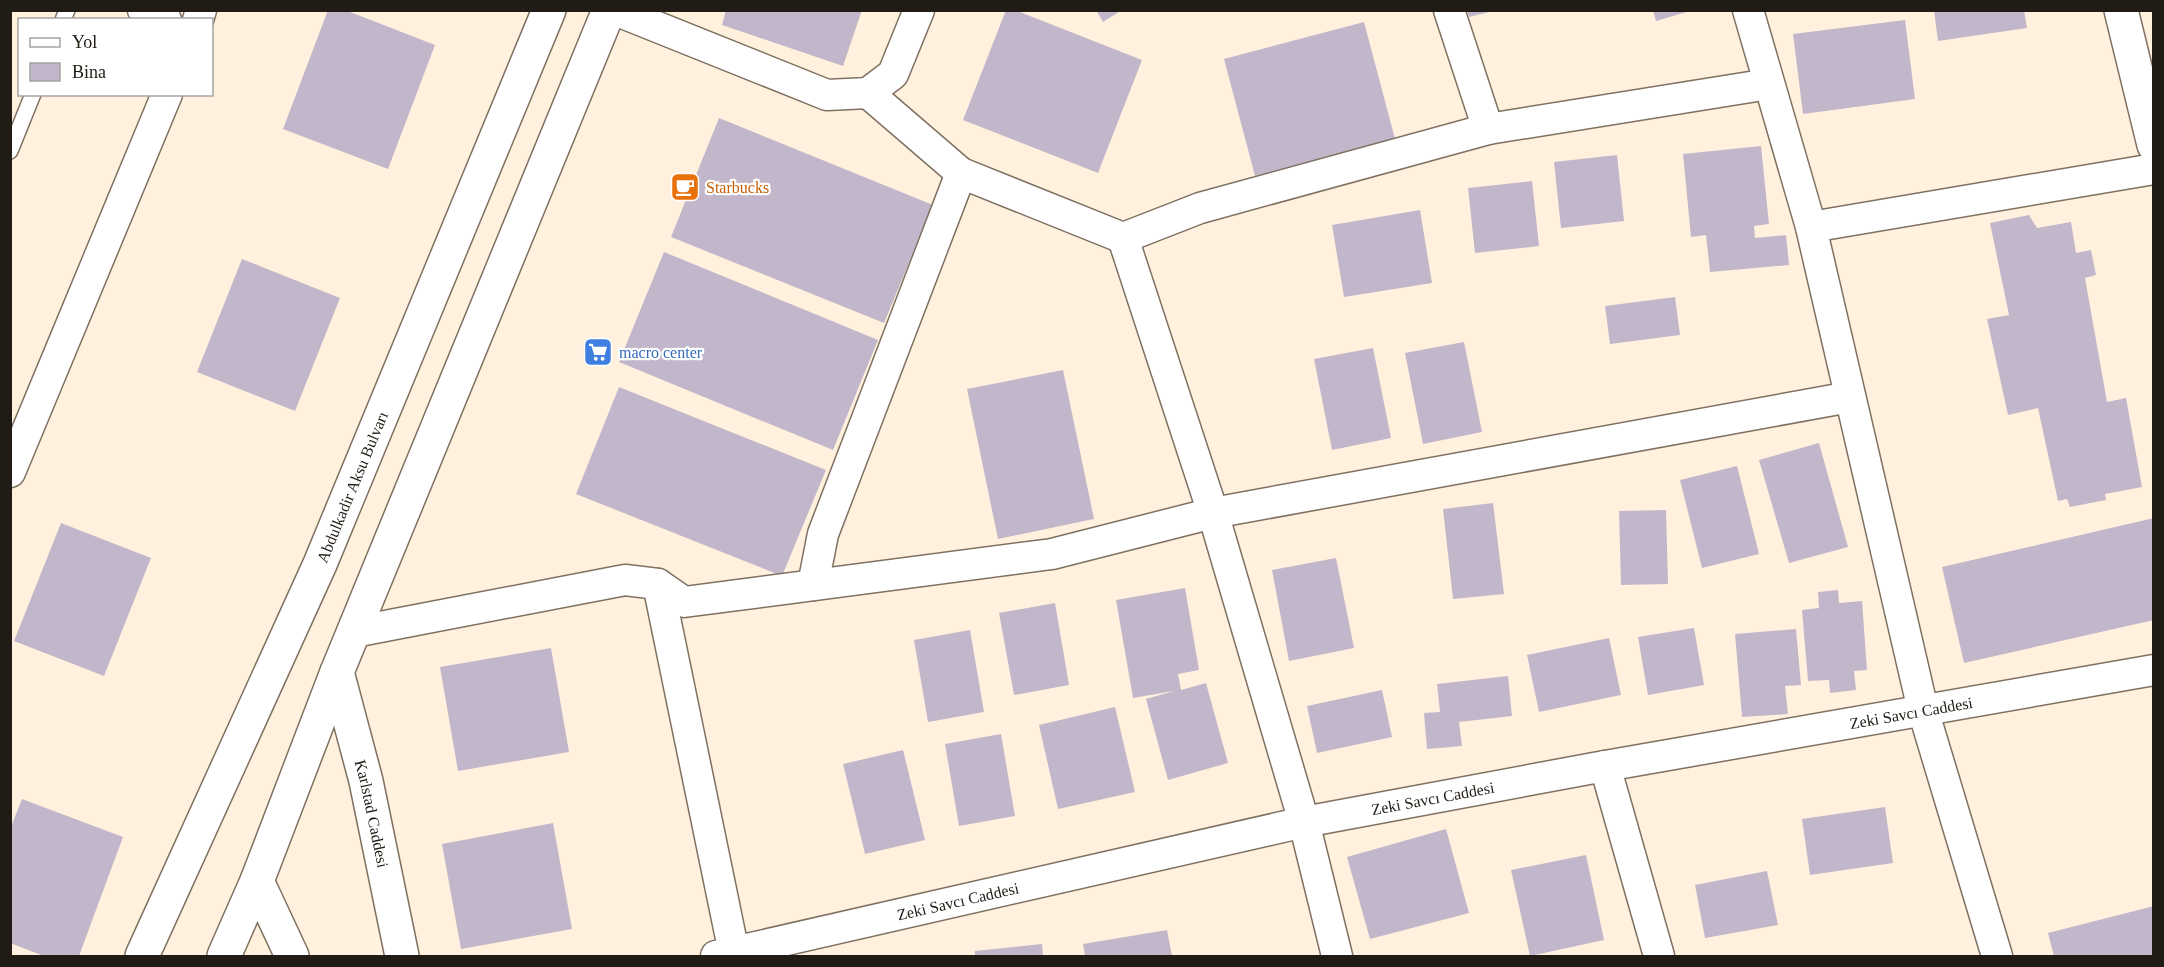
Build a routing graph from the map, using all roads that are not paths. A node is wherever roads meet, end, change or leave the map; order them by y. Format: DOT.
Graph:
graph roads {
  1 [pos="143,10"];
  2 [pos="549,10"];
  3 [pos="609,10"];
  4 [pos="615,10"];
  5 [pos="919,10"];
  6 [pos="1449,10"];
  7 [pos="1749,10"];
  8 [pos="2121,10"];
  9 [pos="161,18"];
  10 [pos="1770,84"];
  11 [pos="868,93"];
  12 [pos="32,96"];
  13 [pos="166,96"];
  14 [pos="1488,129"];
  15 [pos="2154,145"];
  16 [pos="10,151"];
  17 [pos="2154,169"];
  18 [pos="961,173"];
  19 [pos="1811,227"];
  20 [pos="1123,238"];
  21 [pos="1850,397"];
  22 [pos="10,472"];
  23 [pos="1213,513"];
  24 [pos="658,584"];
  25 [pos="813,585"];
  26 [pos="354,632"];
  27 [pos="2154,669"];
  28 [pos="337,672"];
  29 [pos="1923,710"];
  30 [pos="1605,766"];
  31 [pos="1304,822"];
  32 [pos="257,881"];
  33 [pos="722,955"];
  34 [pos="142,957"];
  35 [pos="224,957"];
  36 [pos="292,957"];
  37 [pos="402,957"];
  38 [pos="1337,957"];
  39 [pos="1659,957"];
  40 [pos="1997,957"];
  1 -- 9 [label="street"];
  2 -- 34 [label="main road, Abdulkadir Aksu Bulvarı"];
  3 -- 26 [label="main road"];
  4 -- 11 [label="street"];
  5 -- 11 [label="street"];
  6 -- 14 [label="street"];
  7 -- 10 [label="street"];
  8 -- 15 [label="main road"];
  10 -- 14 [label="street"];
  10 -- 19 [label="street"];
  11 -- 18 [label="street"];
  12 -- 16 [label="lane"];
  13 -- 22 [label="street"];
  14 -- 20 [label="street"];
  17 -- 19 [label="street"];
  18 -- 20 [label="street"];
  18 -- 25 [label="street"];
  19 -- 21 [label="street"];
  20 -- 23 [label="street"];
  21 -- 23 [label="street"];
  21 -- 29 [label="street"];
  23 -- 25 [label="street"];
  23 -- 31 [label="street"];
  24 -- 25 [label="street"];
  24 -- 26 [label="street"];
  24 -- 33 [label="street"];
  26 -- 28 [label="main road"];
  27 -- 29 [label="street, Zeki Savcı Caddesi"];
  28 -- 32 [label="main road"];
  28 -- 37 [label="main road, Karlstad Caddesi"];
  29 -- 30 [label="street, Zeki Savcı Caddesi"];
  29 -- 40 [label="street"];
  30 -- 31 [label="street, Zeki Savcı Caddesi"];
  30 -- 39 [label="street"];
  31 -- 33 [label="street, Zeki Savcı Caddesi"];
  31 -- 38 [label="street"];
  32 -- 35 [label="main road"];
  32 -- 36 [label="main road"];
}
